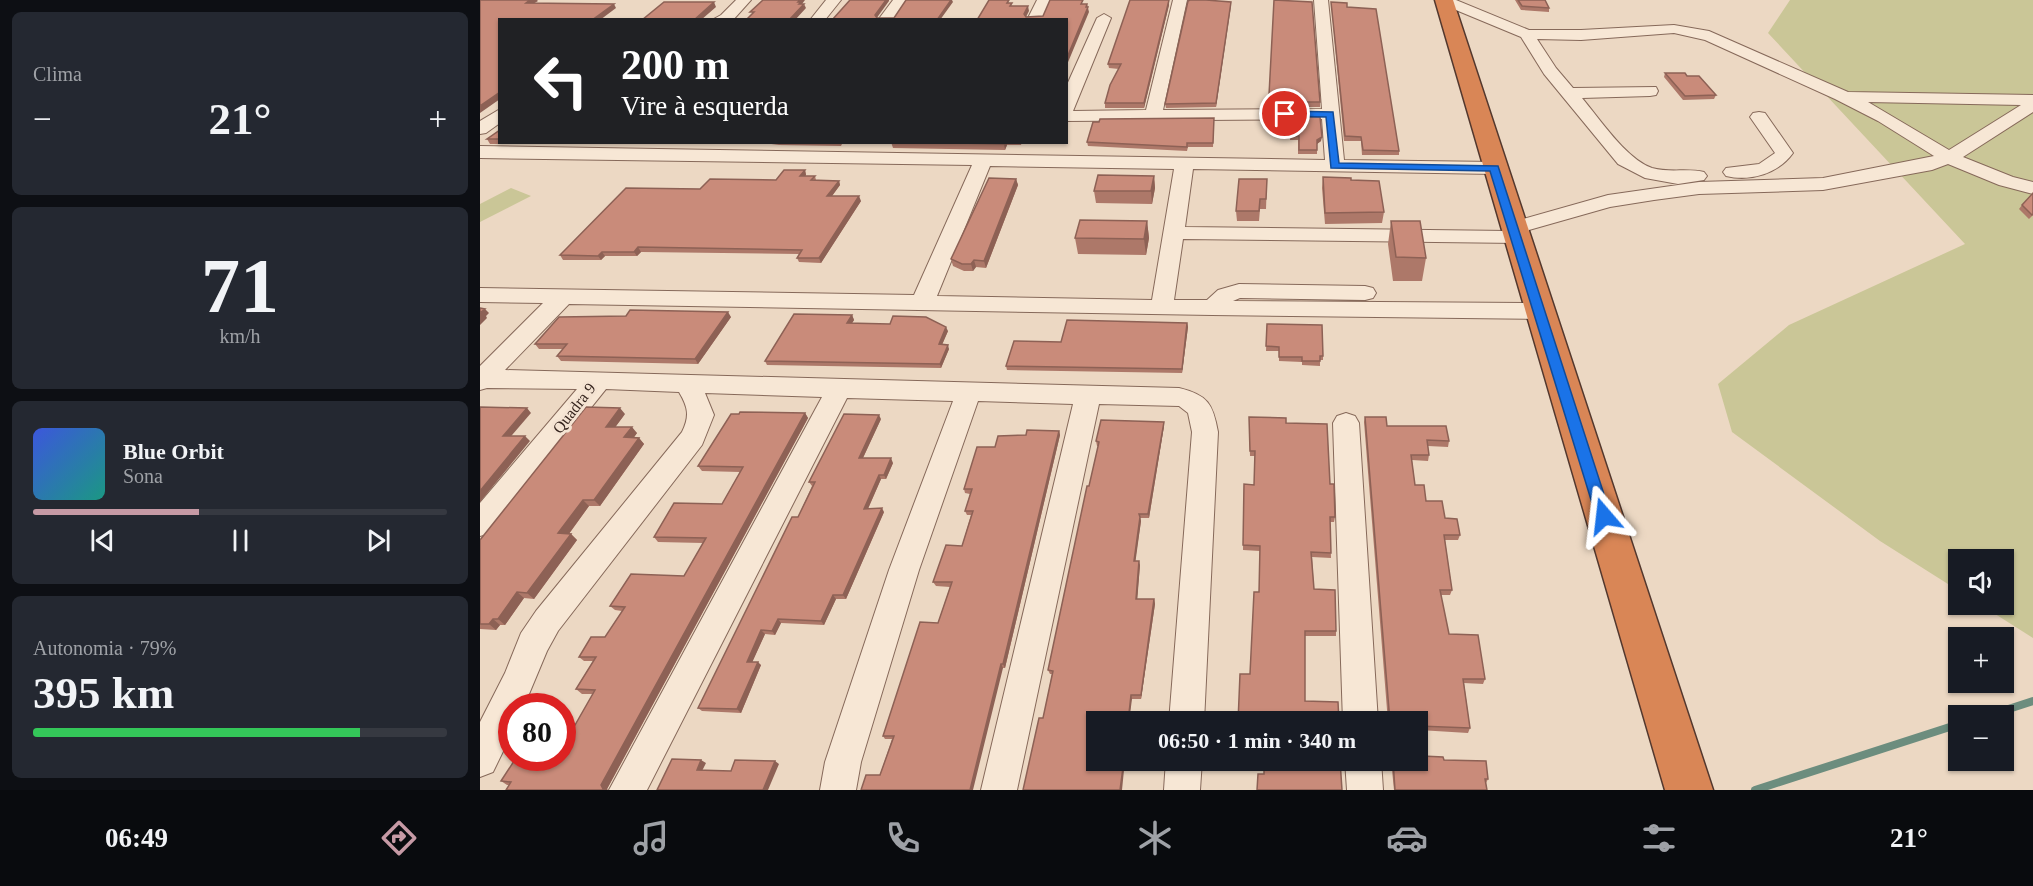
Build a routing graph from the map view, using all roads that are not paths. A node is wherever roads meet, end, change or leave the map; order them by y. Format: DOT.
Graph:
graph roads {
  1 [pos="744,0"];
  2 [pos="761,0"];
  3 [pos="834,0"];
  4 [pos="900,0"];
  5 [pos="1044,0"];
  6 [pos="1180,0"];
  7 [pos="1321,0"];
  8 [pos="1444,0"];
  9 [pos="726,18"];
  10 [pos="742,18"];
  11 [pos="820,18"];
  12 [pos="886,18"];
  13 [pos="1035,18"];
  14 [pos="1104,18"];
  15 [pos="1527,34"];
  16 [pos="1650,91"];
  17 [pos="1568,93"];
  18 [pos="1840,95"];
  19 [pos="1892,99"];
  20 [pos="1068,103"];
  21 [pos="2032,105"];
  22 [pos="1330,114"];
  23 [pos="498,116"];
  24 [pos="1068,116"];
  25 [pos="1153,116"];
  26 [pos="1758,117"];
  27 [pos="2005,122"];
  28 [pos="480,129"];
  29 [pos="1049,144"];
  30 [pos="597,148"];
  31 [pos="480,152"];
  32 [pos="1948,157"];
  33 [pos="983,161"];
  34 [pos="1042,162"];
  35 [pos="1184,164"];
  36 [pos="1220,165"];
  37 [pos="1335,166"];
  38 [pos="1410,167"];
  39 [pos="1495,168"];
  40 [pos="2033,188"];
  41 [pos="1173,233"];
  42 [pos="1517,235"];
  43 [pos="480,295"];
  44 [pos="564,296"];
  45 [pos="923,301"];
  46 [pos="1162,307"];
  47 [pos="1539,311"];
  48 [pos="481,380"];
  49 [pos="599,380"];
  50 [pos="686,383"];
  51 [pos="839,389"];
  52 [pos="969,392"];
  53 [pos="1088,395"];
  54 [pos="1346,423"];
  55 [pos="480,524"];
  56 [pos="1187,711"];
  57 [pos="1360,711"];
  58 [pos="480,759"];
  59 [pos="1183,771"];
  60 [pos="1364,771"];
  61 [pos="1680,782"];
  62 [pos="627,790"];
  63 [pos="838,790"];
  64 [pos="999,790"];
  65 [pos="1182,790"];
  66 [pos="1365,790"];
  1 -- 9 [label="street"];
  2 -- 10 [label="street"];
  3 -- 11 [label="street"];
  4 -- 12 [label="street"];
  5 -- 13 [label="street"];
  6 -- 25 [label="street"];
  7 -- 22 [label="street"];
  8 -- 15 [label="street"];
  8 -- 39 [label="highway"];
  14 -- 20 [label="street"];
  15 -- 17 [label="street"];
  15 -- 18 [label="street"];
  16 -- 17 [label="street"];
  17 -- 26 [label="street"];
  18 -- 19 [label="street"];
  18 -- 32 [label="street"];
  19 -- 21 [label="street"];
  19 -- 27 [label="street"];
  21 -- 27 [label="street"];
  22 -- 25 [label="street"];
  22 -- 37 [label="street"];
  23 -- 28 [label="street"];
  24 -- 25 [label="street"];
  27 -- 32 [label="street"];
  29 -- 34 [label="street"];
  30 -- 31 [label="street"];
  30 -- 33 [label="street"];
  32 -- 40 [label="street"];
  32 -- 42 [label="street"];
  33 -- 34 [label="street"];
  33 -- 45 [label="street"];
  34 -- 35 [label="street"];
  35 -- 36 [label="street"];
  35 -- 41 [label="street"];
  36 -- 37 [label="street"];
  36 -- 38 [label="street"];
  37 -- 38 [label="street"];
  38 -- 39 [label="street"];
  39 -- 42 [label="highway"];
  41 -- 42 [label="street"];
  41 -- 46 [label="street"];
  42 -- 47 [label="highway"];
  43 -- 44 [label="street"];
  44 -- 45 [label="street"];
  44 -- 48 [label="street"];
  45 -- 46 [label="street"];
  46 -- 47 [label="street"];
  47 -- 61 [label="highway"];
  48 -- 49 [label="street, Quadra 9"];
  49 -- 50 [label="street"];
  49 -- 55 [label="street, Quadra 9"];
  50 -- 51 [label="street"];
  50 -- 58 [label="street"];
  51 -- 52 [label="street"];
  51 -- 62 [label="street"];
  52 -- 53 [label="street"];
  52 -- 63 [label="street"];
  53 -- 56 [label="street"];
  53 -- 64 [label="street"];
  54 -- 57 [label="street"];
  59 -- 65 [label="street"];
  60 -- 66 [label="street"];
}
